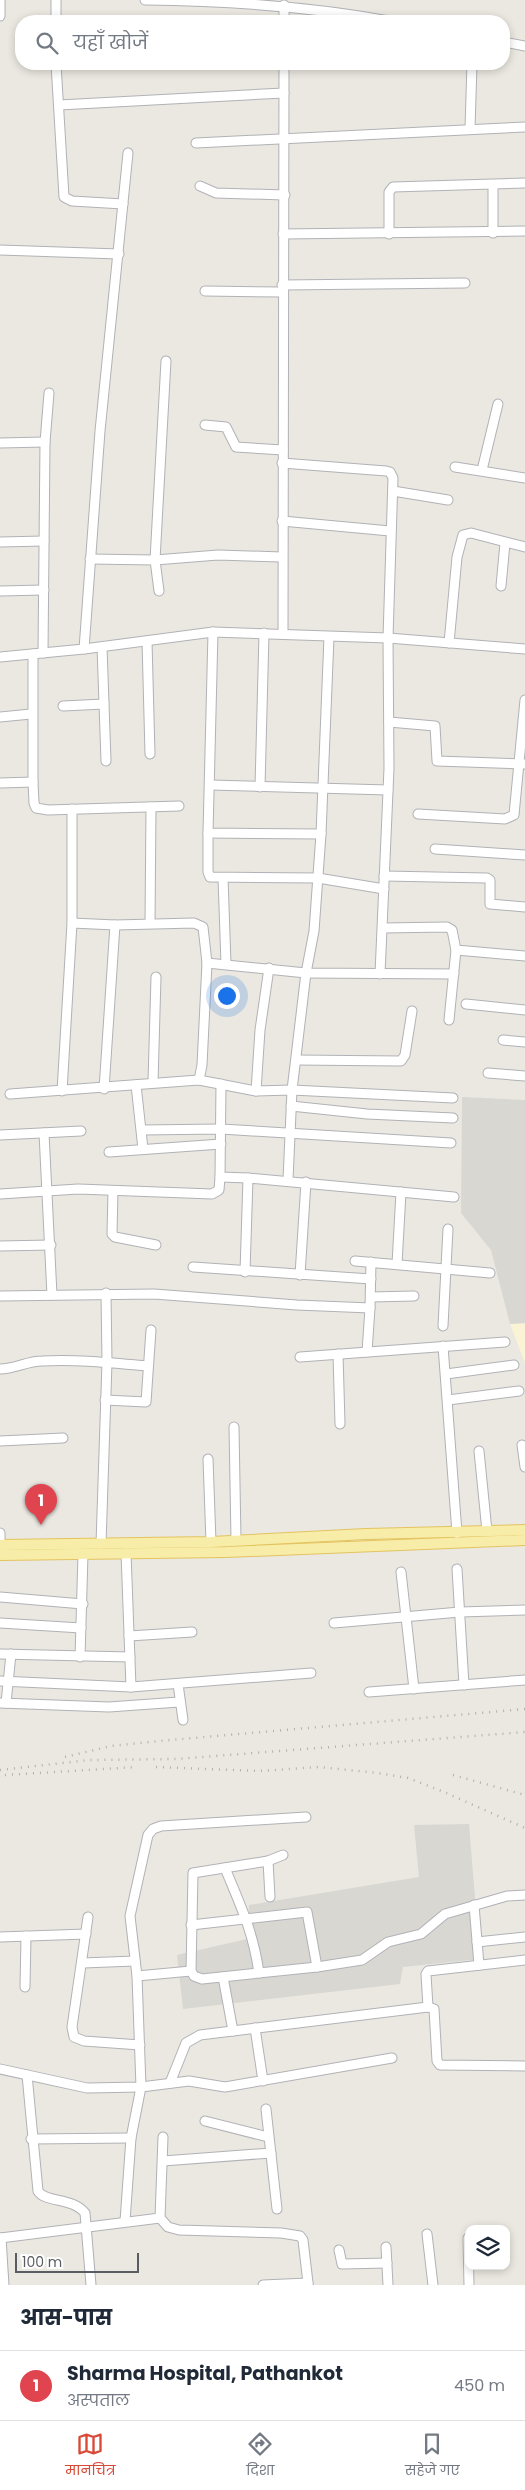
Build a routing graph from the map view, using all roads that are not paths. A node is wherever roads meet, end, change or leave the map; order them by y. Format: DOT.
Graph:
graph roads {
  1 [pos="0,0"];
  2 [pos="56,0"];
  3 [pos="145,0"];
  4 [pos="284,5"];
  5 [pos="56,15"];
  6 [pos="284,15"];
  7 [pos="350,15"];
  8 [pos="0,16"];
  9 [pos="510,43"];
  10 [pos="525,46"];
  11 [pos="56,70"];
  12 [pos="284,70"];
  13 [pos="472,70"];
  14 [pos="284,93"];
  15 [pos="59,105"];
  16 [pos="525,127"];
  17 [pos="470,128"];
  18 [pos="285,137"];
  19 [pos="196,144"];
  20 [pos="128,153"];
  21 [pos="525,183"];
  22 [pos="493,184"];
  23 [pos="200,186"];
  24 [pos="285,195"];
  25 [pos="123,204"];
  26 [pos="525,231"];
  27 [pos="493,232"];
  28 [pos="283,234"];
  29 [pos="390,234"];
  30 [pos="0,250"];
  31 [pos="119,254"];
  32 [pos="465,283"];
  33 [pos="282,288"];
  34 [pos="205,291"];
  35 [pos="166,361"];
  36 [pos="49,393"];
  37 [pos="498,404"];
  38 [pos="205,425"];
  39 [pos="45,442"];
  40 [pos="0,443"];
  41 [pos="283,450"];
  42 [pos="282,463"];
  43 [pos="455,467"];
  44 [pos="482,470"];
  45 [pos="525,478"];
  46 [pos="393,490"];
  47 [pos="448,500"];
  48 [pos="282,521"];
  49 [pos="390,531"];
  50 [pos="44,541"];
  51 [pos="0,542"];
  52 [pos="505,543"];
  53 [pos="525,547"];
  54 [pos="282,557"];
  55 [pos="90,559"];
  56 [pos="155,560"];
  57 [pos="501,586"];
  58 [pos="44,590"];
  59 [pos="0,591"];
  60 [pos="159,592"];
  61 [pos="213,632"];
  62 [pos="264,633"];
  63 [pos="283,634"];
  64 [pos="329,637"];
  65 [pos="388,638"];
  66 [pos="147,641"];
  67 [pos="449,643"];
  68 [pos="102,647"];
  69 [pos="84,649"];
  70 [pos="525,649"];
  71 [pos="43,653"];
  72 [pos="33,654"];
  73 [pos="0,657"];
  74 [pos="525,700"];
  75 [pos="104,704"];
  76 [pos="63,706"];
  77 [pos="31,714"];
  78 [pos="0,716"];
  79 [pos="389,722"];
  80 [pos="150,754"];
  81 [pos="106,761"];
  82 [pos="523,764"];
  83 [pos="32,782"];
  84 [pos="0,784"];
  85 [pos="211,785"];
  86 [pos="260,787"];
  87 [pos="322,789"];
  88 [pos="388,790"];
  89 [pos="180,806"];
  90 [pos="151,807"];
  91 [pos="72,808"];
  92 [pos="418,814"];
  93 [pos="208,833"];
  94 [pos="321,834"];
  95 [pos="435,849"];
  96 [pos="525,855"];
  97 [pos="384,876"];
  98 [pos="223,878"];
  99 [pos="318,878"];
  100 [pos="384,889"];
  101 [pos="525,907"];
  102 [pos="72,923"];
  103 [pos="150,923"];
  104 [pos="115,925"];
  105 [pos="383,928"];
  106 [pos="456,950"];
  107 [pos="525,956"];
  108 [pos="207,963"];
  109 [pos="226,964"];
  110 [pos="269,968"];
  111 [pos="306,973"];
  112 [pos="380,974"];
  113 [pos="454,974"];
  114 [pos="156,977"];
  115 [pos="466,1004"];
  116 [pos="525,1010"];
  117 [pos="412,1011"];
  118 [pos="449,1020"];
  119 [pos="503,1040"];
  120 [pos="525,1042"];
  121 [pos="296,1060"];
  122 [pos="488,1073"];
  123 [pos="525,1076"];
  124 [pos="199,1080"];
  125 [pos="153,1082"];
  126 [pos="221,1084"];
  127 [pos="136,1085"];
  128 [pos="104,1089"];
  129 [pos="62,1090"];
  130 [pos="292,1090"];
  131 [pos="256,1092"];
  132 [pos="10,1094"];
  133 [pos="453,1098"];
  134 [pos="291,1106"];
  135 [pos="454,1118"];
  136 [pos="221,1129"];
  137 [pos="142,1130"];
  138 [pos="81,1131"];
  139 [pos="290,1132"];
  140 [pos="44,1133"];
  141 [pos="0,1135"];
  142 [pos="452,1143"];
  143 [pos="220,1144"];
  144 [pos="143,1149"];
  145 [pos="109,1152"];
  146 [pos="220,1176"];
  147 [pos="248,1178"];
  148 [pos="288,1180"];
  149 [pos="306,1182"];
  150 [pos="47,1190"];
  151 [pos="113,1191"];
  152 [pos="401,1192"];
  153 [pos="0,1194"];
  154 [pos="454,1197"];
  155 [pos="448,1229"];
  156 [pos="51,1245"];
  157 [pos="156,1245"];
  158 [pos="0,1246"];
  159 [pos="355,1261"];
  160 [pos="371,1262"];
  161 [pos="396,1264"];
  162 [pos="193,1267"];
  163 [pos="445,1269"];
  164 [pos="245,1272"];
  165 [pos="490,1273"];
  166 [pos="300,1275"];
  167 [pos="371,1279"];
  168 [pos="106,1293"];
  169 [pos="52,1295"];
  170 [pos="0,1296"];
  171 [pos="414,1296"];
  172 [pos="371,1297"];
  173 [pos="370,1308"];
  174 [pos="443,1326"];
  175 [pos="151,1330"];
  176 [pos="506,1342"];
  177 [pos="443,1346"];
  178 [pos="367,1352"];
  179 [pos="338,1354"];
  180 [pos="300,1357"];
  181 [pos="107,1362"];
  182 [pos="514,1365"];
  183 [pos="148,1366"];
  184 [pos="0,1369"];
  185 [pos="446,1374"];
  186 [pos="519,1391"];
  187 [pos="106,1400"];
  188 [pos="448,1400"];
  189 [pos="340,1424"];
  190 [pos="234,1427"];
  191 [pos="63,1438"];
  192 [pos="0,1441"];
  193 [pos="522,1445"];
  194 [pos="479,1451"];
  195 [pos="208,1459"];
  196 [pos="525,1466"];
  197 [pos="525,1530"];
  198 [pos="487,1531"];
  199 [pos="0,1533"];
  200 [pos="457,1533"];
  201 [pos="236,1540"];
  202 [pos="525,1540"];
  203 [pos="210,1542"];
  204 [pos="101,1544"];
  205 [pos="0,1548"];
  206 [pos="126,1553"];
  207 [pos="83,1554"];
  208 [pos="456,1569"];
  209 [pos="401,1572"];
  210 [pos="0,1597"];
  211 [pos="83,1604"];
  212 [pos="525,1610"];
  213 [pos="460,1612"];
  214 [pos="406,1616"];
  215 [pos="0,1623"];
  216 [pos="334,1623"];
  217 [pos="81,1628"];
  218 [pos="192,1632"];
  219 [pos="129,1636"];
  220 [pos="0,1654"];
  221 [pos="11,1654"];
  222 [pos="80,1657"];
  223 [pos="130,1657"];
  224 [pos="311,1673"];
  225 [pos="525,1680"];
  226 [pos="4,1681"];
  227 [pos="178,1684"];
  228 [pos="464,1685"];
  229 [pos="131,1687"];
  230 [pos="414,1689"];
  231 [pos="369,1692"];
  232 [pos="179,1702"];
  233 [pos="3,1703"];
  234 [pos="183,1720"];
  235 [pos="306,1817"];
  236 [pos="283,1856"];
  237 [pos="268,1861"];
  238 [pos="225,1868"];
  239 [pos="525,1895"];
  240 [pos="270,1897"];
  241 [pos="474,1905"];
  242 [pos="88,1917"];
  243 [pos="247,1918"];
  244 [pos="191,1925"];
  245 [pos="86,1934"];
  246 [pos="26,1936"];
  247 [pos="0,1937"];
  248 [pos="525,1937"];
  249 [pos="477,1942"];
  250 [pos="525,1960"];
  251 [pos="135,1961"];
  252 [pos="83,1963"];
  253 [pos="479,1964"];
  254 [pos="317,1967"];
  255 [pos="191,1971"];
  256 [pos="259,1973"];
  257 [pos="137,1976"];
  258 [pos="223,1977"];
  259 [pos="25,1986"];
  260 [pos="428,2007"];
  261 [pos="255,2028"];
  262 [pos="233,2031"];
  263 [pos="140,2045"];
  264 [pos="392,2058"];
  265 [pos="525,2066"];
  266 [pos="0,2069"];
  267 [pos="27,2075"];
  268 [pos="263,2081"];
  269 [pos="170,2083"];
  270 [pos="141,2087"];
  271 [pos="266,2109"];
  272 [pos="205,2120"];
  273 [pos="163,2137"];
  274 [pos="268,2137"];
  275 [pos="131,2138"];
  276 [pos="31,2139"];
  277 [pos="271,2152"];
  278 [pos="163,2161"];
  279 [pos="277,2209"];
  280 [pos="160,2218"];
  281 [pos="125,2220"];
  282 [pos="87,2226"];
  283 [pos="427,2234"];
  284 [pos="0,2238"];
  285 [pos="386,2247"];
  286 [pos="339,2250"];
  287 [pos="387,2263"];
  288 [pos="469,2270"];
  289 [pos="308,2284"];
  290 [pos="4,2285"];
  291 [pos="91,2285"];
  292 [pos="263,2285"];
  293 [pos="388,2285"];
  294 [pos="433,2285"];
  295 [pos="469,2285"];
  1 -- 8 [label="street"];
  2 -- 5 [label="street"];
  3 -- 4 [label="street"];
  4 -- 6 [label="street"];
  4 -- 7 [label="street"];
  9 -- 10 [label="street"];
  11 -- 15 [label="street"];
  12 -- 14 [label="street"];
  13 -- 17 [label="street"];
  14 -- 15 [label="street"];
  14 -- 18 [label="street"];
  15 -- 25 [label="street"];
  16 -- 17 [label="street"];
  17 -- 18 [label="street"];
  18 -- 19 [label="street"];
  18 -- 24 [label="street"];
  20 -- 25 [label="street"];
  21 -- 22 [label="street"];
  22 -- 27 [label="street"];
  22 -- 29 [label="street"];
  23 -- 24 [label="street"];
  24 -- 28 [label="street"];
  25 -- 31 [label="street"];
  26 -- 27 [label="street"];
  27 -- 29 [label="street"];
  28 -- 29 [label="street"];
  28 -- 33 [label="street"];
  30 -- 31 [label="street"];
  31 -- 55 [label="street"];
  32 -- 33 [label="street"];
  33 -- 34 [label="street"];
  33 -- 41 [label="street"];
  35 -- 56 [label="street"];
  36 -- 39 [label="street"];
  37 -- 44 [label="street"];
  38 -- 41 [label="street"];
  39 -- 40 [label="street"];
  39 -- 50 [label="street"];
  41 -- 42 [label="street"];
  42 -- 46 [label="street"];
  42 -- 48 [label="street"];
  43 -- 44 [label="street"];
  44 -- 45 [label="street"];
  46 -- 47 [label="street"];
  46 -- 49 [label="street"];
  48 -- 49 [label="street"];
  48 -- 54 [label="street"];
  49 -- 65 [label="street"];
  50 -- 51 [label="street"];
  50 -- 58 [label="street"];
  52 -- 53 [label="street"];
  52 -- 57 [label="street"];
  52 -- 67 [label="street"];
  54 -- 56 [label="street"];
  54 -- 63 [label="street"];
  55 -- 56 [label="street"];
  55 -- 69 [label="street"];
  56 -- 60 [label="street"];
  58 -- 59 [label="street"];
  58 -- 71 [label="street"];
  61 -- 62 [label="street"];
  61 -- 66 [label="street"];
  61 -- 85 [label="street"];
  62 -- 63 [label="street"];
  62 -- 86 [label="street"];
  63 -- 64 [label="street"];
  64 -- 65 [label="street"];
  64 -- 87 [label="street"];
  65 -- 67 [label="street"];
  65 -- 79 [label="street"];
  66 -- 68 [label="street"];
  66 -- 80 [label="street"];
  67 -- 70 [label="street"];
  68 -- 69 [label="street"];
  68 -- 75 [label="street"];
  69 -- 71 [label="street"];
  71 -- 72 [label="street"];
  72 -- 73 [label="street"];
  72 -- 77 [label="street"];
  74 -- 82 [label="street"];
  75 -- 76 [label="street"];
  75 -- 81 [label="street"];
  77 -- 78 [label="street"];
  77 -- 83 [label="street"];
  79 -- 82 [label="street"];
  79 -- 88 [label="street"];
  82 -- 92 [label="street"];
  83 -- 84 [label="street"];
  83 -- 91 [label="street"];
  85 -- 86 [label="street"];
  85 -- 93 [label="street"];
  86 -- 87 [label="street"];
  87 -- 88 [label="street"];
  87 -- 94 [label="street"];
  88 -- 97 [label="street"];
  89 -- 90 [label="street"];
  90 -- 91 [label="street"];
  90 -- 103 [label="street"];
  91 -- 102 [label="street"];
  93 -- 94 [label="street"];
  93 -- 98 [label="street"];
  94 -- 99 [label="street"];
  95 -- 96 [label="street"];
  97 -- 100 [label="street"];
  97 -- 101 [label="street"];
  98 -- 99 [label="street"];
  98 -- 109 [label="street"];
  99 -- 100 [label="street"];
  99 -- 111 [label="street"];
  100 -- 105 [label="street"];
  102 -- 104 [label="street"];
  102 -- 129 [label="street"];
  103 -- 104 [label="street"];
  103 -- 108 [label="street"];
  104 -- 128 [label="street"];
  105 -- 106 [label="street"];
  105 -- 112 [label="street"];
  106 -- 107 [label="street"];
  106 -- 113 [label="street"];
  108 -- 109 [label="street"];
  108 -- 124 [label="street"];
  109 -- 110 [label="street"];
  110 -- 111 [label="street"];
  110 -- 131 [label="street"];
  111 -- 112 [label="street"];
  111 -- 121 [label="street"];
  112 -- 113 [label="street"];
  113 -- 118 [label="street"];
  114 -- 125 [label="street"];
  115 -- 116 [label="street"];
  117 -- 121 [label="street"];
  119 -- 120 [label="street"];
  121 -- 130 [label="street"];
  122 -- 123 [label="street"];
  124 -- 125 [label="street"];
  124 -- 126 [label="street"];
  125 -- 127 [label="street"];
  126 -- 131 [label="street"];
  126 -- 136 [label="street"];
  127 -- 128 [label="street"];
  127 -- 137 [label="street"];
  128 -- 129 [label="street"];
  129 -- 132 [label="street"];
  130 -- 131 [label="street"];
  130 -- 133 [label="street"];
  130 -- 134 [label="street"];
  134 -- 135 [label="street"];
  134 -- 139 [label="street"];
  136 -- 137 [label="street"];
  136 -- 139 [label="street"];
  136 -- 143 [label="street"];
  137 -- 144 [label="street"];
  138 -- 140 [label="street"];
  139 -- 142 [label="street"];
  139 -- 148 [label="street"];
  140 -- 141 [label="street"];
  140 -- 150 [label="street"];
  143 -- 144 [label="street"];
  143 -- 146 [label="street"];
  144 -- 145 [label="street"];
  146 -- 147 [label="street"];
  146 -- 151 [label="street"];
  147 -- 148 [label="street"];
  147 -- 164 [label="street"];
  148 -- 149 [label="street"];
  149 -- 152 [label="street"];
  149 -- 166 [label="street"];
  150 -- 151 [label="street"];
  150 -- 153 [label="street"];
  150 -- 156 [label="street"];
  151 -- 157 [label="street"];
  152 -- 154 [label="street"];
  152 -- 161 [label="street"];
  155 -- 163 [label="street"];
  156 -- 158 [label="street"];
  156 -- 169 [label="street"];
  159 -- 160 [label="street"];
  160 -- 161 [label="street"];
  160 -- 167 [label="street"];
  161 -- 163 [label="street"];
  162 -- 164 [label="street"];
  163 -- 165 [label="street"];
  163 -- 174 [label="street"];
  164 -- 166 [label="street"];
  166 -- 167 [label="street"];
  167 -- 172 [label="street"];
  168 -- 169 [label="street"];
  168 -- 173 [label="street"];
  168 -- 181 [label="street"];
  169 -- 170 [label="street"];
  171 -- 172 [label="street"];
  172 -- 173 [label="street"];
  173 -- 178 [label="street"];
  175 -- 183 [label="street"];
  176 -- 177 [label="street"];
  177 -- 178 [label="street"];
  177 -- 185 [label="street"];
  178 -- 179 [label="street"];
  179 -- 180 [label="street"];
  179 -- 189 [label="street"];
  181 -- 183 [label="street"];
  181 -- 184 [label="street"];
  181 -- 187 [label="street"];
  182 -- 185 [label="street"];
  183 -- 187 [label="street"];
  185 -- 188 [label="street"];
  186 -- 188 [label="street"];
  187 -- 204 [label="street"];
  188 -- 200 [label="street"];
  190 -- 201 [label="street"];
  191 -- 192 [label="street"];
  193 -- 196 [label="street"];
  194 -- 198 [label="street"];
  195 -- 203 [label="street"];
  197 -- 198 [label="main road"];
  198 -- 200 [label="main road"];
  199 -- 205 [label="street"];
  200 -- 201 [label="main road"];
  201 -- 203 [label="main road"];
  202 -- 206 [label="main road"];
  203 -- 204 [label="main road"];
  204 -- 205 [label="main road"];
  205 -- 207 [label="main road"];
  206 -- 207 [label="main road"];
  206 -- 219 [label="street"];
  207 -- 211 [label="street"];
  208 -- 213 [label="street"];
  209 -- 214 [label="street"];
  210 -- 211 [label="street"];
  211 -- 217 [label="street"];
  212 -- 213 [label="street"];
  213 -- 214 [label="street"];
  213 -- 228 [label="street"];
  214 -- 216 [label="street"];
  214 -- 230 [label="street"];
  215 -- 217 [label="street"];
  217 -- 222 [label="street"];
  218 -- 219 [label="street"];
  219 -- 223 [label="street"];
  220 -- 221 [label="street"];
  221 -- 222 [label="street"];
  221 -- 226 [label="street"];
  222 -- 223 [label="street"];
  223 -- 229 [label="street"];
  224 -- 227 [label="street"];
  225 -- 228 [label="street"];
  226 -- 229 [label="street"];
  226 -- 233 [label="street"];
  227 -- 229 [label="street"];
  227 -- 232 [label="street"];
  228 -- 230 [label="street"];
  230 -- 231 [label="street"];
  232 -- 233 [label="street"];
  232 -- 234 [label="street"];
  235 -- 251 [label="street"];
  236 -- 237 [label="street"];
  237 -- 238 [label="street"];
  237 -- 240 [label="street"];
  238 -- 243 [label="street"];
  238 -- 244 [label="street"];
  239 -- 241 [label="street"];
  241 -- 249 [label="street"];
  241 -- 254 [label="street"];
  242 -- 245 [label="street"];
  243 -- 244 [label="street"];
  243 -- 254 [label="street"];
  243 -- 256 [label="street"];
  244 -- 255 [label="street"];
  245 -- 246 [label="street"];
  245 -- 252 [label="street"];
  246 -- 247 [label="street"];
  246 -- 259 [label="street"];
  248 -- 249 [label="street"];
  249 -- 253 [label="street"];
  250 -- 253 [label="street"];
  251 -- 252 [label="street"];
  251 -- 257 [label="street"];
  252 -- 263 [label="street"];
  253 -- 260 [label="street"];
  254 -- 256 [label="street"];
  255 -- 257 [label="street"];
  255 -- 258 [label="street"];
  256 -- 258 [label="street"];
  257 -- 263 [label="street"];
  258 -- 262 [label="street"];
  260 -- 261 [label="street"];
  260 -- 265 [label="street"];
  261 -- 262 [label="street"];
  261 -- 268 [label="street"];
  262 -- 269 [label="street"];
  263 -- 270 [label="street"];
  264 -- 268 [label="street"];
  266 -- 267 [label="street"];
  267 -- 270 [label="street"];
  267 -- 276 [label="street"];
  268 -- 269 [label="street"];
  269 -- 270 [label="street"];
  270 -- 275 [label="street"];
  271 -- 274 [label="street"];
  272 -- 274 [label="street"];
  273 -- 278 [label="street"];
  274 -- 277 [label="street"];
  275 -- 276 [label="street"];
  275 -- 281 [label="street"];
  276 -- 282 [label="street"];
  277 -- 278 [label="street"];
  277 -- 279 [label="street"];
  278 -- 280 [label="street"];
  280 -- 281 [label="street"];
  280 -- 289 [label="street"];
  281 -- 282 [label="street"];
  282 -- 284 [label="street"];
  282 -- 291 [label="street"];
  283 -- 294 [label="street"];
  284 -- 290 [label="street"];
  285 -- 287 [label="street"];
  286 -- 287 [label="street"];
  287 -- 293 [label="street"];
  288 -- 295 [label="street"];
  289 -- 292 [label="street"];
}
